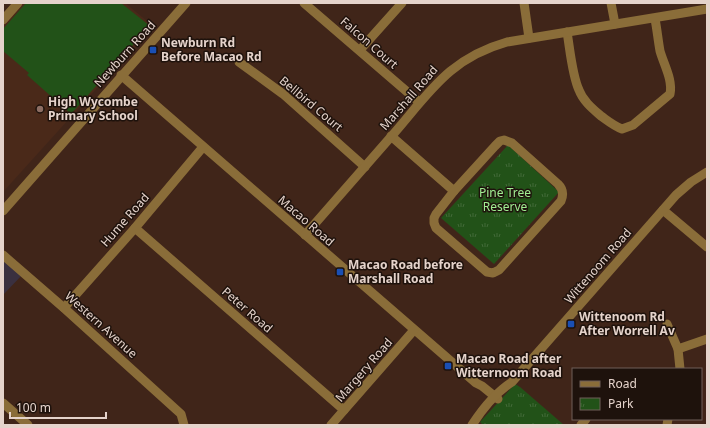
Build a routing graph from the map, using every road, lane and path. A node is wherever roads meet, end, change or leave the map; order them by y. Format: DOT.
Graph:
graph roads {
  1 [pos="186,3"];
  2 [pos="304,3"];
  3 [pos="402,3"];
  4 [pos="524,3"];
  5 [pos="611,3"];
  6 [pos="16,4"];
  7 [pos="707,9"];
  8 [pos="655,19"];
  9 [pos="3,20"];
  10 [pos="615,24"];
  11 [pos="567,32"];
  12 [pos="529,38"];
  13 [pos="360,50"];
  14 [pos="239,62"];
  15 [pos="121,75"];
  16 [pos="419,102"];
  17 [pos="391,136"];
  18 [pos="203,147"];
  19 [pos="365,167"];
  20 [pos="707,172"];
  21 [pos="454,191"];
  22 [pos="663,210"];
  23 [pos="3,211"];
  24 [pos="134,228"];
  25 [pos="305,235"];
  26 [pos="707,247"];
  27 [pos="3,255"];
  28 [pos="64,308"];
  29 [pos="667,324"];
  30 [pos="414,330"];
  31 [pos="707,339"];
  32 [pos="678,349"];
  33 [pos="680,368"];
  34 [pos="494,400"];
  35 [pos="3,403"];
  36 [pos="344,410"];
  37 [pos="28,425"];
  38 [pos="184,425"];
  39 [pos="331,425"];
  40 [pos="473,425"];
  1 -- 15 [label="street, Newburn Road"];
  2 -- 13 [label="street, Falcon Court"];
  3 -- 13 [label="street"];
  4 -- 12 [label="street"];
  5 -- 10 [label="street"];
  6 -- 9 [label="street"];
  7 -- 8 [label="street, Marshall Road"];
  8 -- 10 [label="street, Marshall Road"];
  8 -- 11 [label="street"];
  10 -- 11 [label="street, Marshall Road"];
  11 -- 12 [label="street, Marshall Road"];
  12 -- 16 [label="street, Marshall Road"];
  13 -- 16 [label="street, Falcon Court"];
  14 -- 19 [label="street, Bellbird Court"];
  15 -- 18 [label="street, Macao Road"];
  15 -- 23 [label="street, Newburn Road"];
  16 -- 17 [label="street, Marshall Road"];
  17 -- 19 [label="street, Marshall Road"];
  17 -- 21 [label="street"];
  18 -- 24 [label="street, Hume Road"];
  18 -- 25 [label="street, Macao Road"];
  19 -- 25 [label="street, Marshall Road"];
  20 -- 22 [label="street, Wittenoom Road"];
  21 -- 21 [label="street"];
  22 -- 26 [label="street"];
  22 -- 34 [label="street, Wittenoom Road"];
  24 -- 28 [label="street, Hume Road"];
  24 -- 36 [label="street, Peter Road"];
  25 -- 30 [label="street, Macao Road"];
  27 -- 28 [label="street, Western Avenue"];
  28 -- 38 [label="street, Western Avenue"];
  29 -- 32 [label="street"];
  30 -- 34 [label="street, Macao Road"];
  30 -- 36 [label="street, Margery Road"];
  31 -- 32 [label="street"];
  32 -- 33 [label="street"];
  34 -- 40 [label="street, Wittenoom Road"];
  35 -- 37 [label="street"];
  36 -- 39 [label="street, Margery Road"];
}
